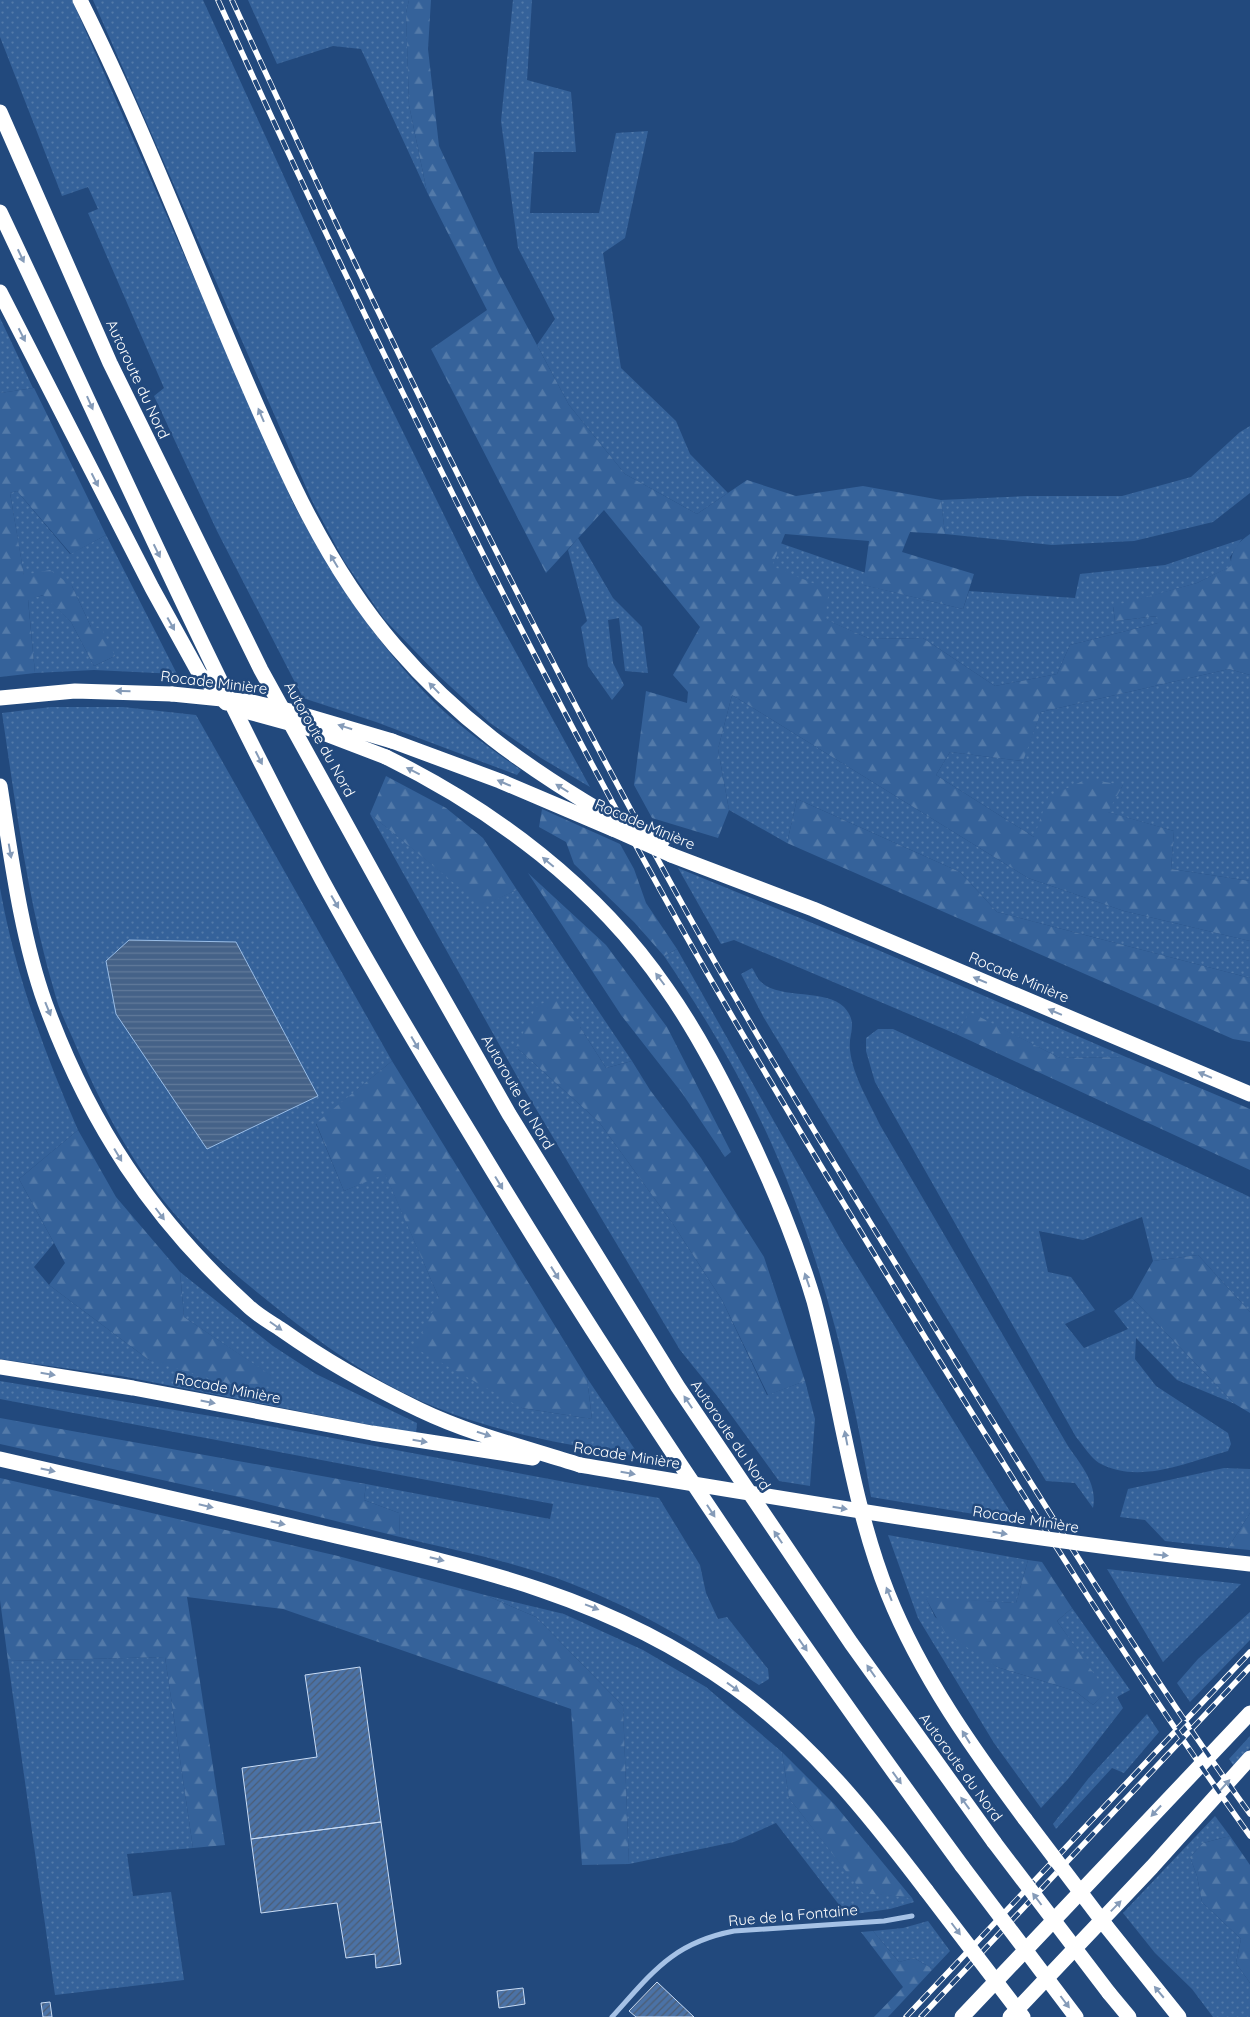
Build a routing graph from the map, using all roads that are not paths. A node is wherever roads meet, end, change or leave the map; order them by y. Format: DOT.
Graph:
graph roads {
  1 [pos="80,0"];
  2 [pos="0,112"];
  3 [pos="0,212"];
  4 [pos="0,292"];
  5 [pos="172,694"];
  6 [pos="0,698"];
  7 [pos="237,715"];
  8 [pos="0,786"];
  9 [pos="813,909"];
  10 [pos="1250,1094"];
  11 [pos="0,1367"];
  12 [pos="0,1459"];
  13 [pos="580,1465"];
  14 [pos="1250,1564"];
  15 [pos="1250,1712"];
  16 [pos="1250,1758"];
  17 [pos="912,1916"];
  18 [pos="612,2017"];
  19 [pos="962,2017"];
  20 [pos="1010,2017"];
  21 [pos="1023,2017"];
  22 [pos="1076,2017"];
  23 [pos="1129,2017"];
  24 [pos="1179,2017"];
  9 -- 1 [label="highway, one-way, bridge"];
  23 -- 2 [label="highway, Autoroute du Nord, one-way, bridge"];
  3 -- 7 [label="highway, one-way"];
  4 -- 7 [label="highway, one-way"];
  5 -- 6 [label="highway, Rocade Minière, one-way"];
  9 -- 5 [label="highway, Rocade Minière, one-way, bridge"];
  24 -- 5 [label="highway, one-way, bridge"];
  7 -- 22 [label="highway, one-way, bridge"];
  8 -- 13 [label="highway, one-way"];
  10 -- 9 [label="highway, Rocade Minière, one-way"];
  11 -- 13 [label="highway, Rocade Minière, one-way"];
  12 -- 21 [label="highway, one-way, bridge"];
  13 -- 14 [label="highway, Rocade Minière, one-way, bridge"];
  15 -- 19 [label="highway, one-way"];
  20 -- 16 [label="highway, one-way"];
  17 -- 18 [label="street, Rue de la Fontaine"];
}
